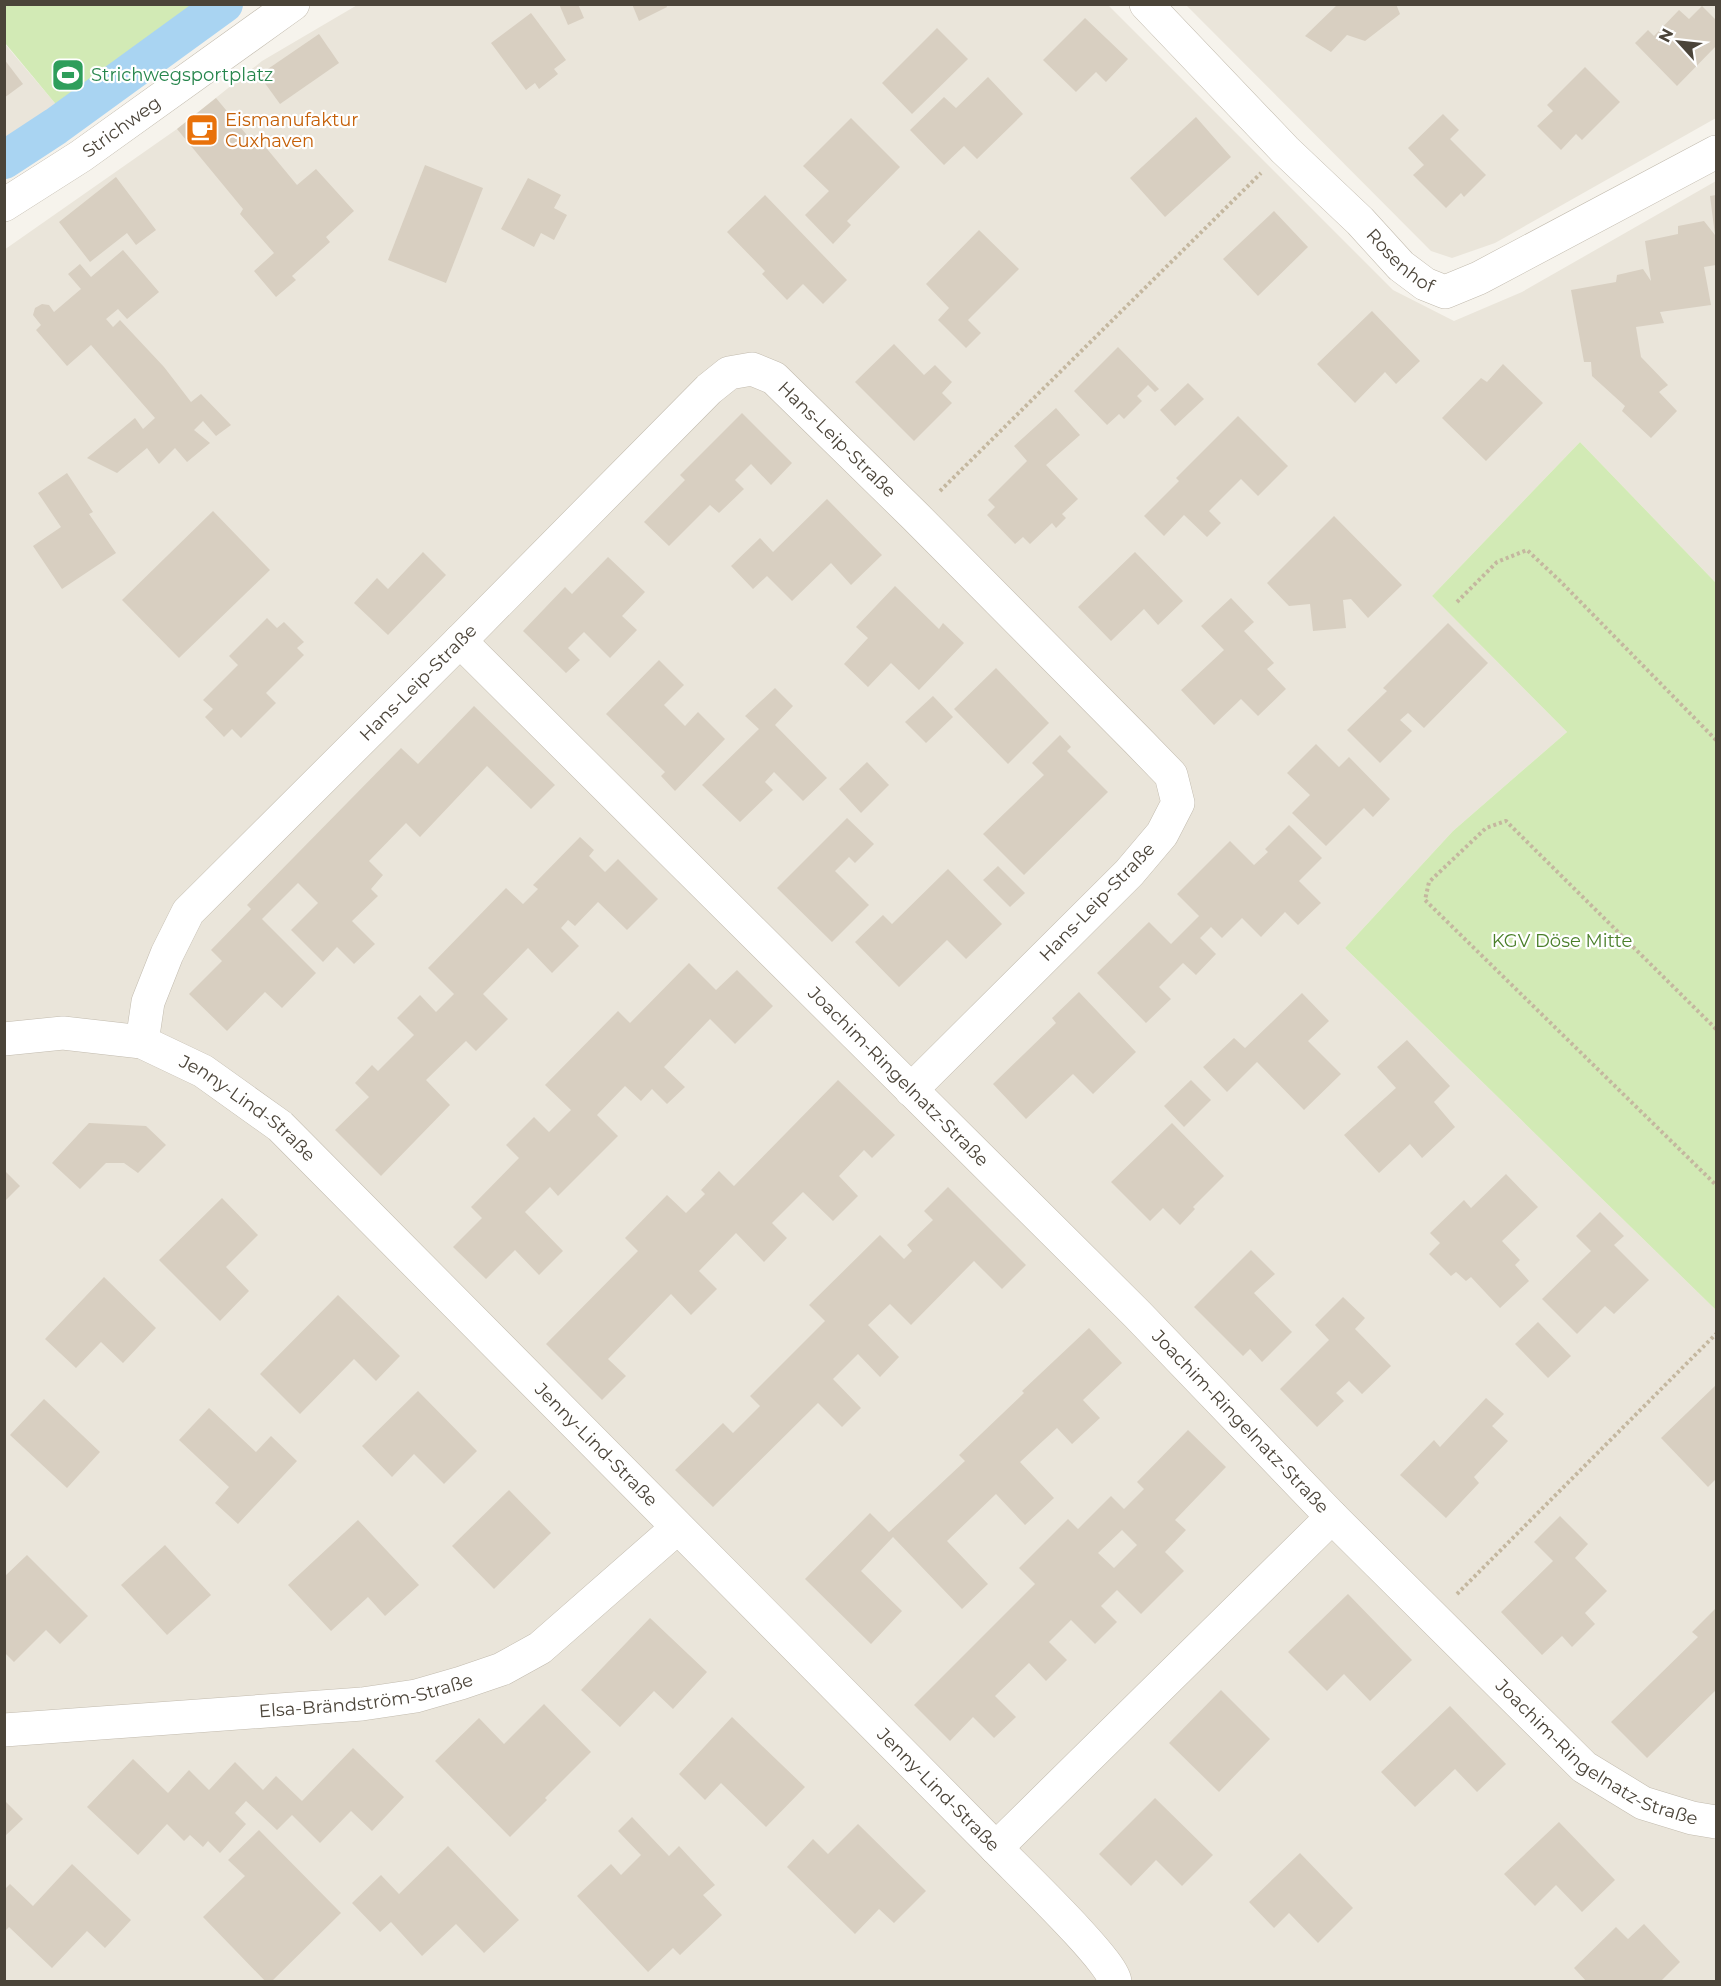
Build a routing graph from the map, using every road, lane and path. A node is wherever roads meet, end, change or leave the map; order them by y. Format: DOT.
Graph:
graph roads {
  1 [pos="293,4"];
  2 [pos="1146,4"];
  3 [pos="1285,150"];
  4 [pos="1716,152"];
  5 [pos="4,205"];
  6 [pos="915,516"];
  7 [pos="1457,602"];
  8 [pos="460,641"];
  9 [pos="1716,740"];
  10 [pos="1716,1029"];
  11 [pos="4,1039"];
  12 [pos="142,1042"];
  13 [pos="911,1090"];
  14 [pos="1716,1185"];
  15 [pos="1716,1334"];
  16 [pos="1332,1517"];
  17 [pos="677,1528"];
  18 [pos="1434,1618"];
  19 [pos="4,1730"];
  20 [pos="1716,1822"];
  21 [pos="996,1848"];
  22 [pos="1115,1982"];
  1 -- 5 [label="street, Strichweg"];
  2 -- 3 [label="street, Rosenhof"];
  3 -- 4 [label="street, Rosenhof"];
  3 -- 6 [label="path"];
  6 -- 8 [label="street, Hans-Leip-Straße"];
  6 -- 13 [label="street, Hans-Leip-Straße"];
  7 -- 9 [label="path"];
  8 -- 12 [label="street, Hans-Leip-Straße"];
  8 -- 13 [label="street, Joachim-Ringelnatz-Straße"];
  10 -- 14 [label="path"];
  11 -- 12 [label="street, Jenny-Lind-Straße"];
  12 -- 17 [label="street, Jenny-Lind-Straße"];
  13 -- 16 [label="street, Joachim-Ringelnatz-Straße"];
  15 -- 18 [label="path"];
  16 -- 18 [label="street, Joachim-Ringelnatz-Straße"];
  16 -- 21 [label="street, Joachim-Ringelnatz-Straße"];
  17 -- 19 [label="street, Elsa-Brändström-Straße"];
  17 -- 21 [label="street, Jenny-Lind-Straße"];
  18 -- 20 [label="street, Joachim-Ringelnatz-Straße"];
  21 -- 22 [label="street, Jenny-Lind-Straße"];
}
